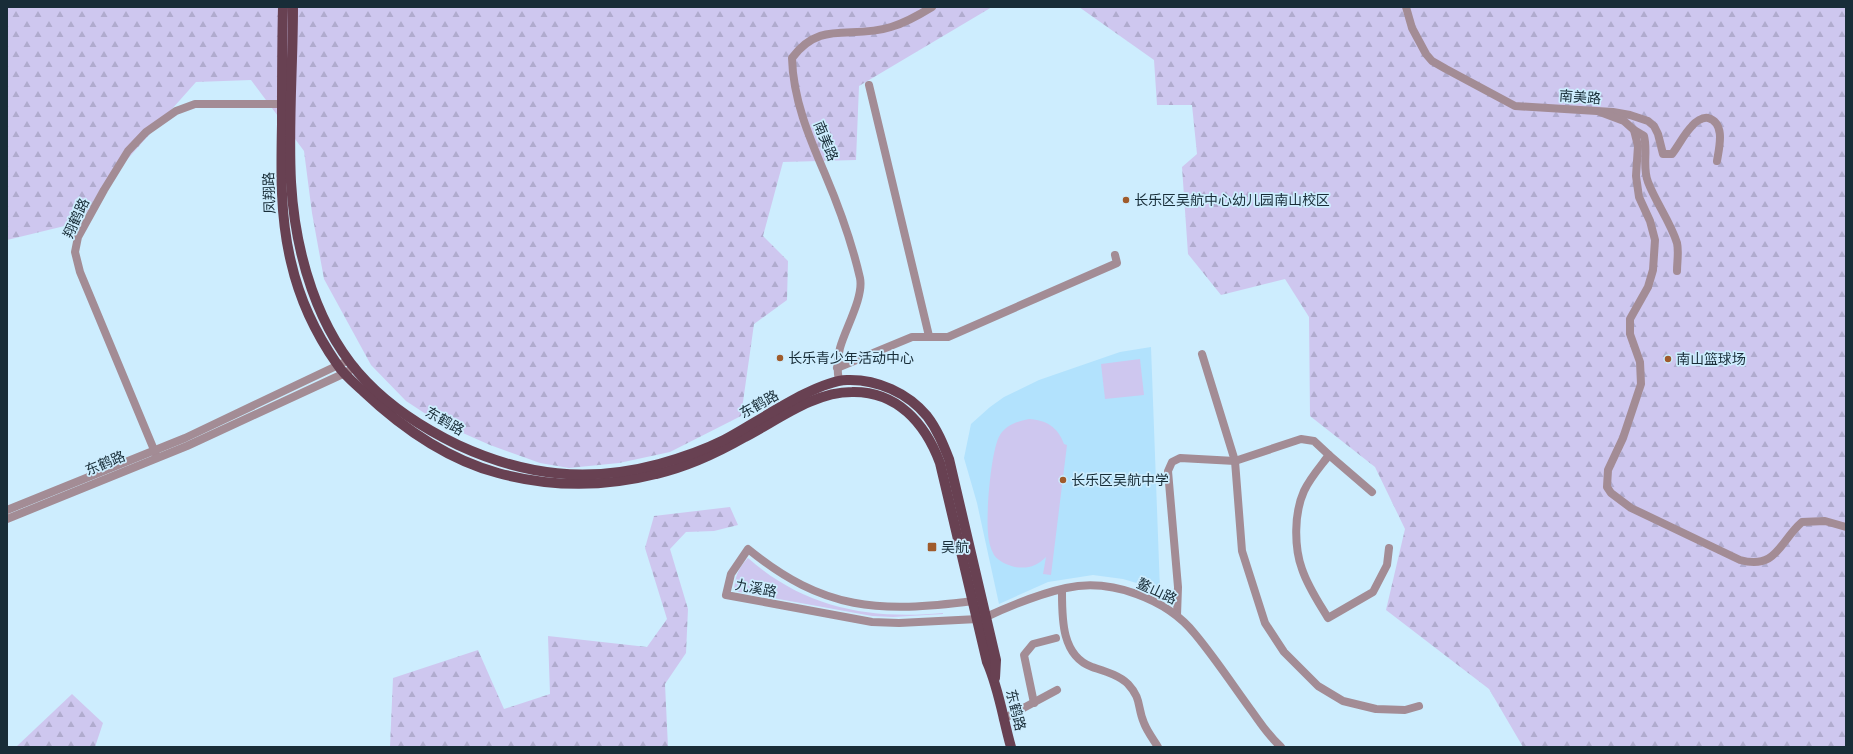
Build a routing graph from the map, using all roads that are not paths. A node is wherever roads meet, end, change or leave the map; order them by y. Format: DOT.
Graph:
graph roads {
  1 [pos="283,7"];
  2 [pos="293,7"];
  3 [pos="932,7"];
  4 [pos="1406,7"];
  5 [pos="869,85"];
  6 [pos="282,104"];
  7 [pos="1600,112"];
  8 [pos="1634,130"];
  9 [pos="1717,161"];
  10 [pos="1115,255"];
  11 [pos="1677,271"];
  12 [pos="929,336"];
  13 [pos="1202,354"];
  14 [pos="352,364"];
  15 [pos="837,368"];
  16 [pos="342,370"];
  17 [pos="838,381"];
  18 [pos="155,454"];
  19 [pos="1329,455"];
  20 [pos="1235,461"];
  21 [pos="1372,492"];
  22 [pos="7,510"];
  23 [pos="7,519"];
  24 [pos="1846,527"];
  25 [pos="1389,548"];
  26 [pos="1062,590"];
  27 [pos="973,602"];
  28 [pos="1177,615"];
  29 [pos="982,618"];
  30 [pos="1056,638"];
  31 [pos="1057,690"];
  32 [pos="1034,703"];
  33 [pos="1419,706"];
  34 [pos="1003,719"];
  35 [pos="1011,747"];
  36 [pos="1158,747"];
  37 [pos="1281,747"];
  1 -- 6 [label="main road, 凤翔路"];
  2 -- 14 [label="main road, 凤翔路"];
  3 -- 15 [label="street, 南美路"];
  4 -- 7 [label="street, 南美路"];
  5 -- 12 [label="street"];
  6 -- 16 [label="main road, 凤翔路"];
  6 -- 18 [label="street, 翔鹤路"];
  7 -- 8 [label="street"];
  7 -- 9 [label="street, 南美路"];
  8 -- 11 [label="street"];
  8 -- 24 [label="street"];
  10 -- 12 [label="street"];
  12 -- 15 [label="street"];
  13 -- 20 [label="street"];
  14 -- 16 [label="street, 东鹤路"];
  14 -- 17 [label="main road, 东鹤路"];
  15 -- 17 [label="street, 南美路"];
  16 -- 18 [label="street, 东鹤路"];
  16 -- 27 [label="main road, 东鹤路"];
  17 -- 29 [label="main road, 东鹤路"];
  18 -- 22 [label="street, 东鹤路"];
  18 -- 23 [label="street, 东鹤路"];
  19 -- 20 [label="street"];
  19 -- 21 [label="street"];
  19 -- 25 [label="street"];
  20 -- 28 [label="street"];
  20 -- 33 [label="street"];
  26 -- 28 [label="street, 鳌山路"];
  26 -- 29 [label="street, 鳌山路"];
  26 -- 36 [label="street"];
  27 -- 29 [label="main road, 东鹤路"];
  27 -- 29 [label="street, 九溪路"];
  28 -- 37 [label="street, 鳌山路"];
  29 -- 34 [label="main road, 东鹤路"];
  30 -- 32 [label="street"];
  31 -- 32 [label="street"];
  32 -- 34 [label="street"];
  34 -- 35 [label="main road, 东鹤路"];
}
